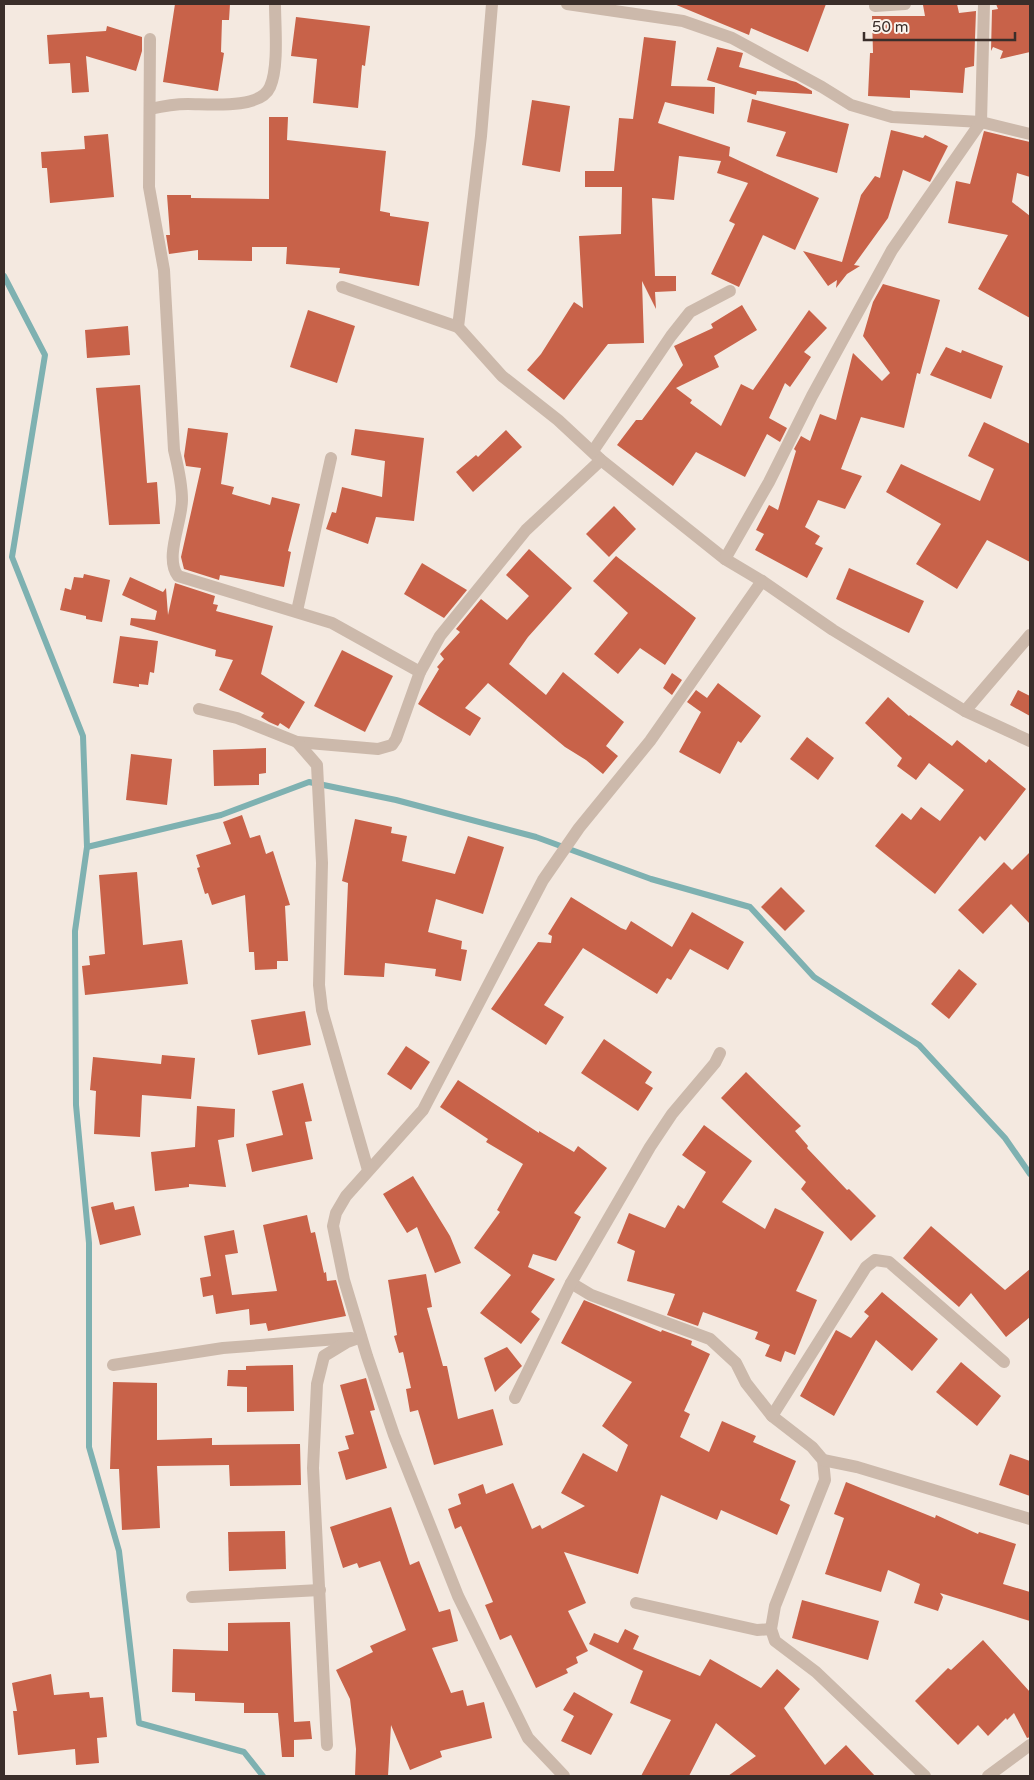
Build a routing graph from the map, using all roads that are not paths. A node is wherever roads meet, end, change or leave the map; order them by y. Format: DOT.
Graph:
graph roads {
  1 [pos="275,4"];
  2 [pos="492,4"];
  3 [pos="567,4"];
  4 [pos="905,4"];
  5 [pos="984,4"];
  6 [pos="875,6"];
  7 [pos="150,39"];
  8 [pos="150,108"];
  9 [pos="981,122"];
  10 [pos="1030,134"];
  11 [pos="342,287"];
  12 [pos="730,291"];
  13 [pos="458,327"];
  14 [pos="597,455"];
  15 [pos="331,458"];
  16 [pos="725,559"];
  17 [pos="762,581"];
  18 [pos="297,611"];
  19 [pos="1030,635"];
  20 [pos="420,672"];
  21 [pos="199,708"];
  22 [pos="965,710"];
  23 [pos="1030,741"];
  24 [pos="297,742"];
  25 [pos="720,1053"];
  26 [pos="368,1170"];
  27 [pos="571,1283"];
  28 [pos="361,1337"];
  29 [pos="1004,1362"];
  30 [pos="113,1365"];
  31 [pos="515,1398"];
  32 [pos="772,1416"];
  33 [pos="823,1460"];
  34 [pos="1030,1519"];
  35 [pos="320,1590"];
  36 [pos="192,1597"];
  37 [pos="636,1603"];
  38 [pos="771,1629"];
  39 [pos="327,1745"];
  40 [pos="1030,1745"];
  41 [pos="564,1776"];
  42 [pos="925,1776"];
  43 [pos="988,1776"];
  1 -- 8 [label="street"];
  2 -- 13 [label="street"];
  3 -- 9 [label="street"];
  4 -- 6 [label="street"];
  5 -- 9 [label="street"];
  7 -- 8 [label="street"];
  8 -- 18 [label="street"];
  9 -- 10 [label="street"];
  9 -- 16 [label="street"];
  11 -- 13 [label="street"];
  12 -- 14 [label="street"];
  13 -- 14 [label="street"];
  14 -- 16 [label="street"];
  14 -- 20 [label="street"];
  15 -- 18 [label="street"];
  16 -- 17 [label="street"];
  17 -- 22 [label="street"];
  17 -- 26 [label="street"];
  18 -- 20 [label="street"];
  19 -- 22 [label="street"];
  20 -- 24 [label="street"];
  21 -- 24 [label="street"];
  22 -- 23 [label="street"];
  24 -- 26 [label="street"];
  25 -- 27 [label="street"];
  26 -- 28 [label="street"];
  27 -- 31 [label="street"];
  27 -- 32 [label="street"];
  28 -- 30 [label="street"];
  28 -- 35 [label="street"];
  28 -- 41 [label="street"];
  29 -- 32 [label="street"];
  32 -- 33 [label="street"];
  33 -- 34 [label="street"];
  33 -- 38 [label="street"];
  35 -- 36 [label="street"];
  35 -- 39 [label="street"];
  37 -- 38 [label="street"];
  38 -- 42 [label="street"];
  40 -- 43 [label="street"];
}
